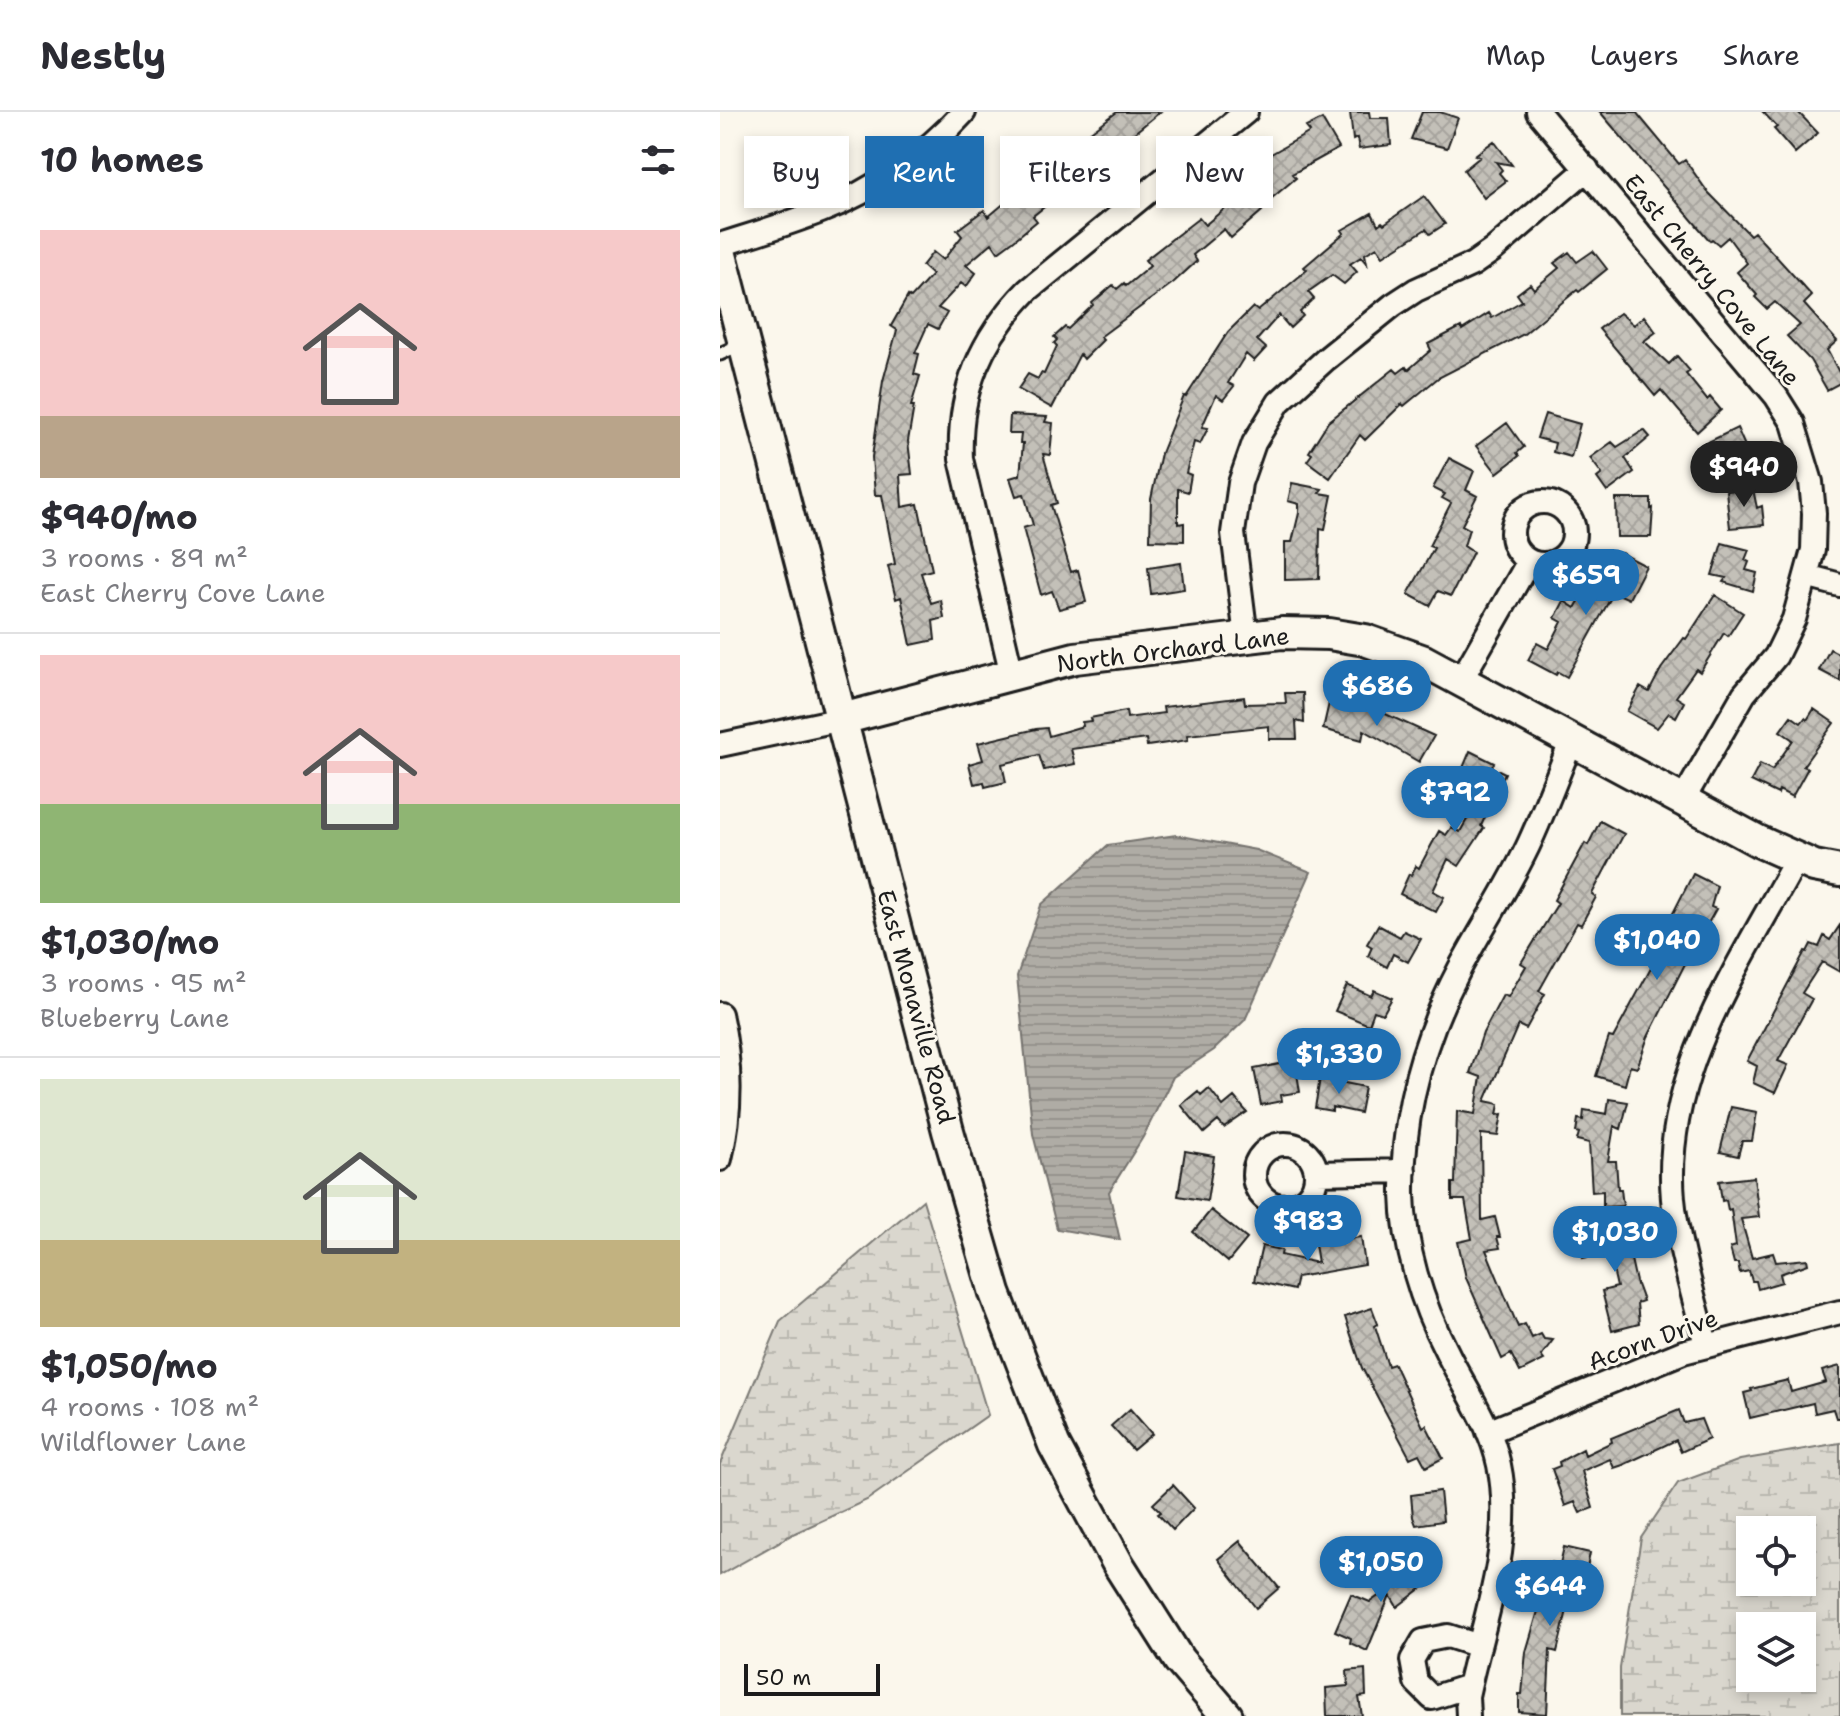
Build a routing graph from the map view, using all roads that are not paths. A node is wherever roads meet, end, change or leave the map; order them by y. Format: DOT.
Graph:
graph roads {
  1 [pos="1246,112"];
  2 [pos="1538,112"];
  3 [pos="954,116"];
  4 [pos="1587,169"];
  5 [pos="720,248"];
  6 [pos="732,348"];
  7 [pos="1529,561"];
  8 [pos="1806,576"];
  9 [pos="1840,585"];
  10 [pos="1246,637"];
  11 [pos="1012,675"];
  12 [pos="1461,680"];
  13 [pos="842,719"];
  14 [pos="1572,740"];
  15 [pos="720,745"];
  16 [pos="1683,800"];
  17 [pos="1797,858"];
  18 [pos="1840,871"];
  19 [pos="720,1014"];
  20 [pos="720,1159"];
  21 [pos="1404,1171"];
  22 [pos="1317,1173"];
  23 [pos="1840,1312"];
  24 [pos="1706,1345"];
  25 [pos="1488,1432"];
  26 [pos="1479,1646"];
  27 [pos="1469,1686"];
  28 [pos="1227,1716"];
  29 [pos="1468,1716"];
  1 -- 11 [label="street"];
  2 -- 4 [label="street, East Cherry Cove Lane"];
  3 -- 5 [label="street"];
  4 -- 8 [label="street, East Cherry Cove Lane"];
  4 -- 10 [label="street"];
  5 -- 6 [label="main road, East Monaville Road"];
  6 -- 13 [label="main road, East Monaville Road"];
  7 -- 12 [label="street"];
  8 -- 9 [label="street"];
  8 -- 16 [label="street, East Cherry Cove Lane"];
  10 -- 11 [label="main road, North Orchard Lane"];
  10 -- 12 [label="main road, North Orchard Lane"];
  11 -- 13 [label="main road, North Orchard Lane"];
  12 -- 14 [label="main road, North Orchard Lane"];
  13 -- 15 [label="street"];
  13 -- 28 [label="main road, East Monaville Road"];
  14 -- 16 [label="main road, North Orchard Lane"];
  14 -- 21 [label="street"];
  16 -- 17 [label="main road, North Orchard Lane"];
  17 -- 18 [label="main road, North Orchard Lane"];
  17 -- 24 [label="street"];
  19 -- 20 [label="street"];
  21 -- 22 [label="street"];
  21 -- 25 [label="street"];
  23 -- 24 [label="street, Acorn Drive"];
  24 -- 25 [label="street, Acorn Drive"];
  25 -- 26 [label="street"];
  26 -- 27 [label="street"];
  26 -- 27 [label="street"];
  27 -- 29 [label="street"];
}
